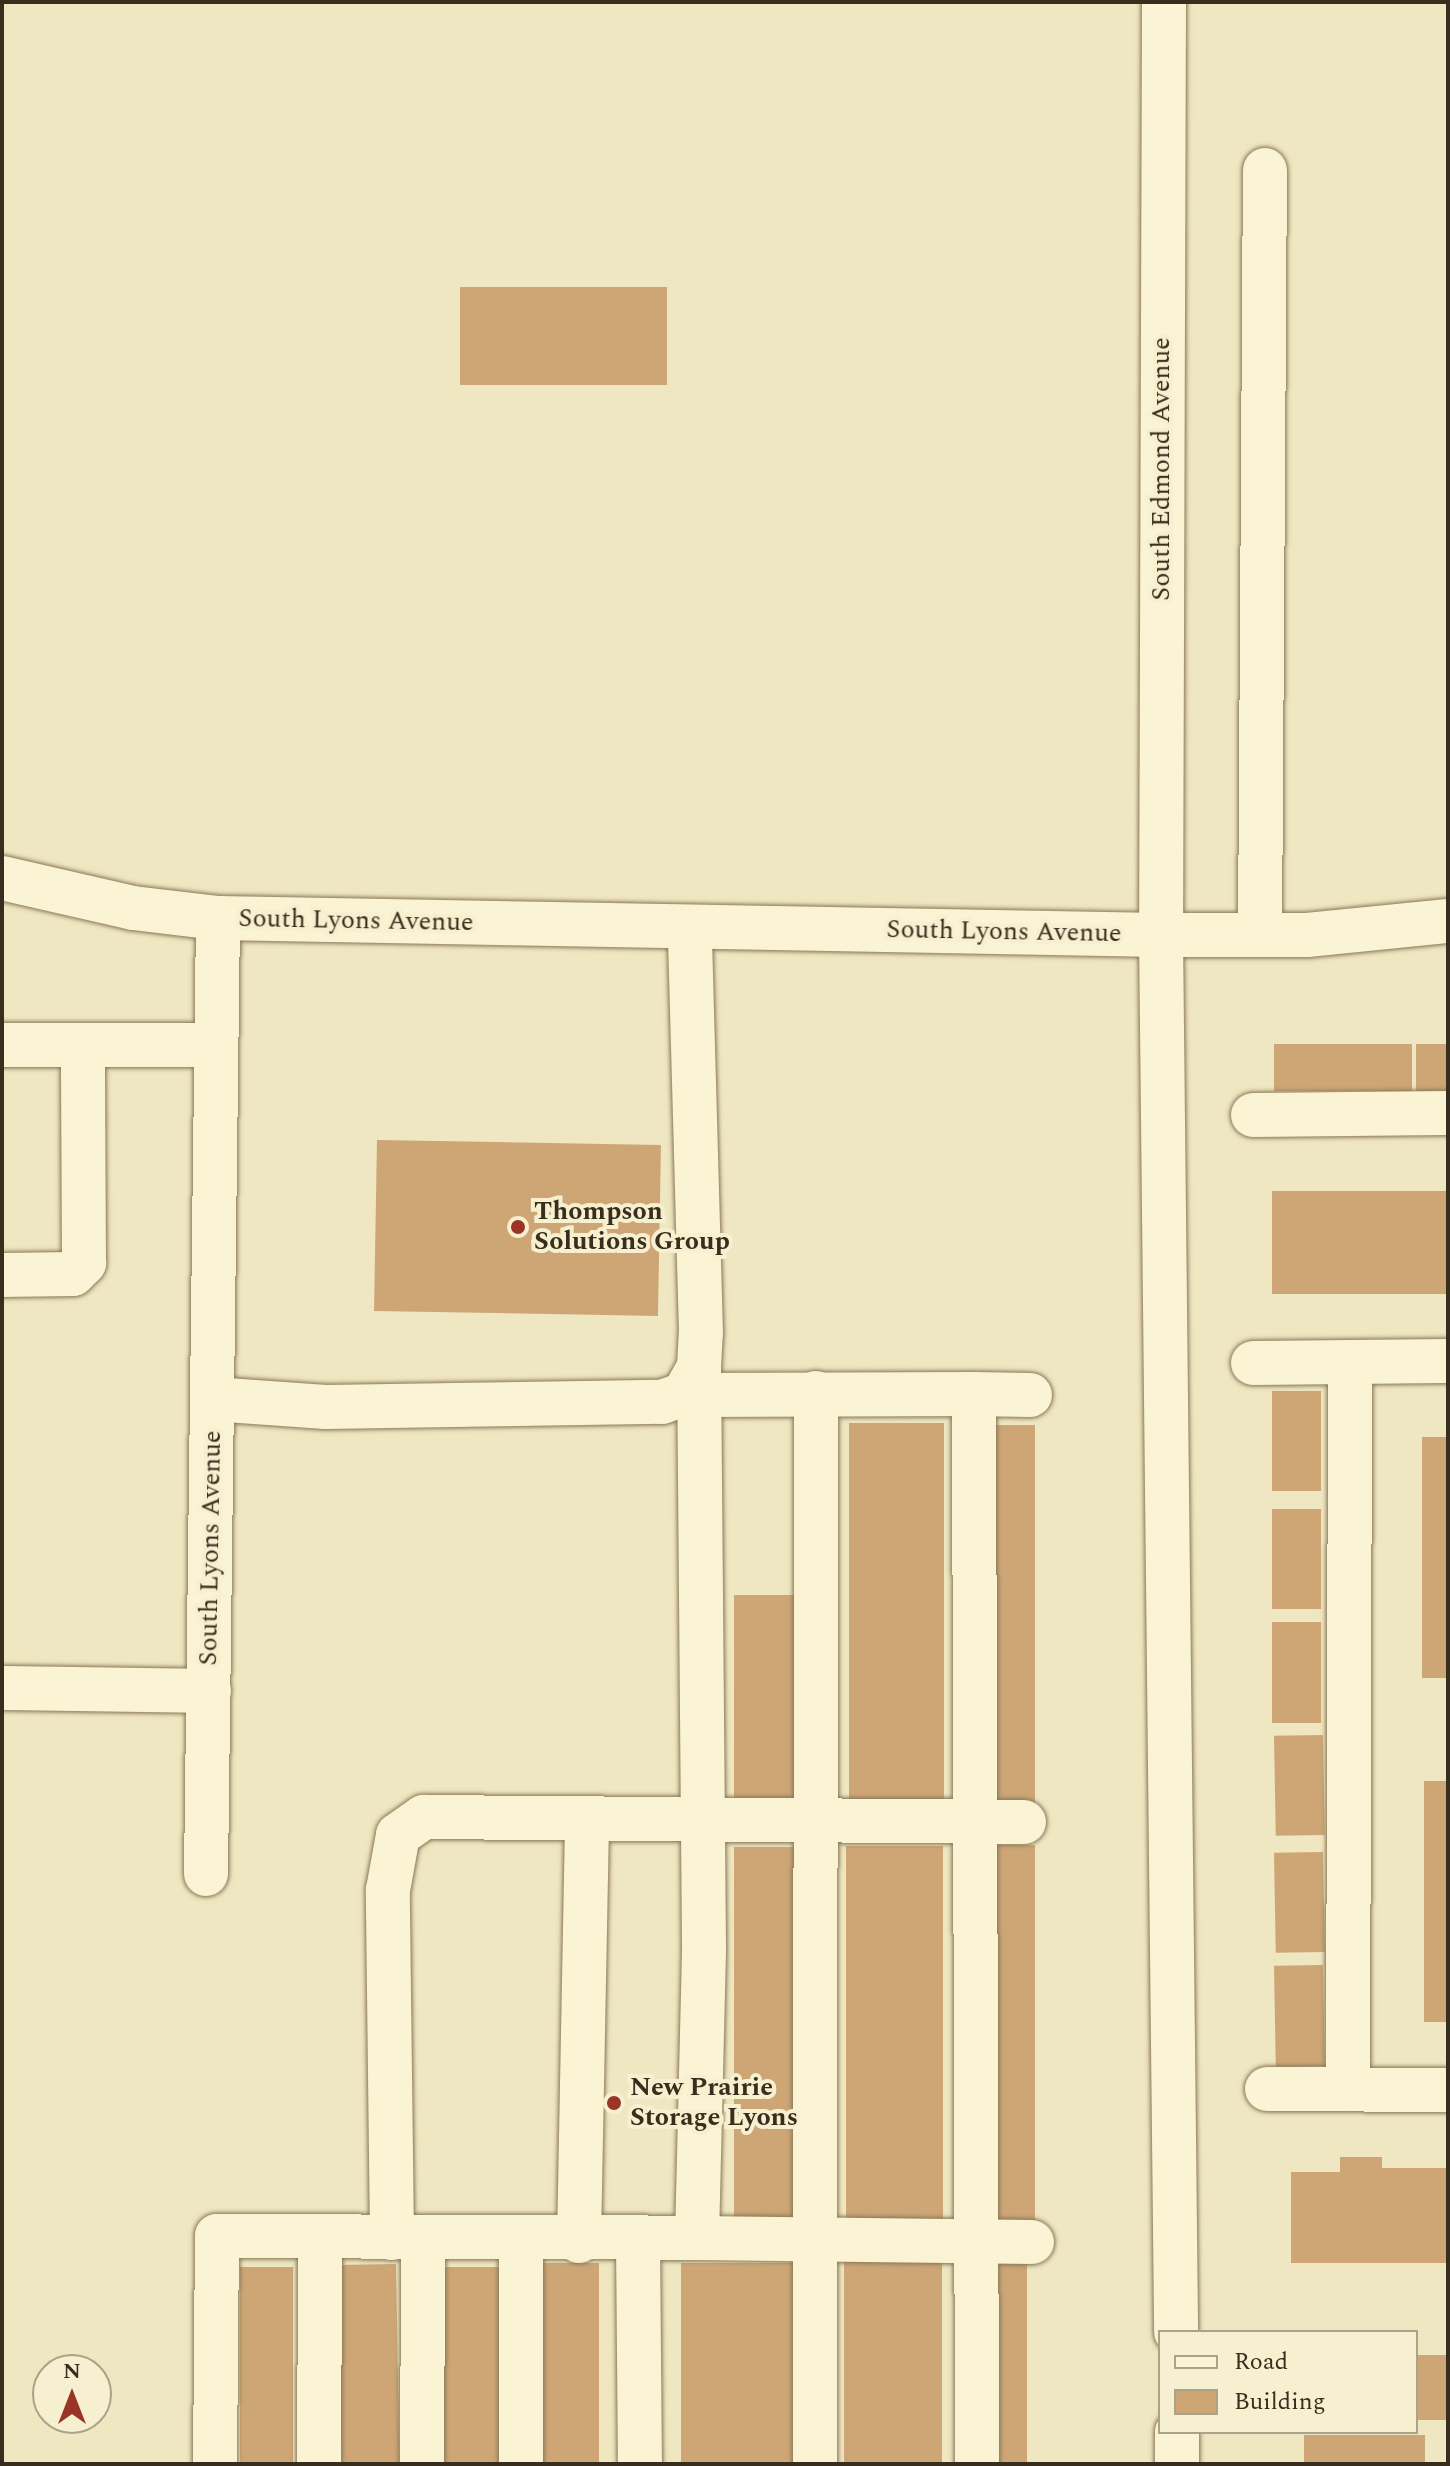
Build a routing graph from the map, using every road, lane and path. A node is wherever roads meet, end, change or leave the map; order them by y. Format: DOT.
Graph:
graph roads {
  1 [pos="1164,2"];
  2 [pos="1265,170"];
  3 [pos="2,878"];
  4 [pos="218,918"];
  5 [pos="1448,921"];
  6 [pos="690,927"];
  7 [pos="1161,935"];
  8 [pos="1260,935"];
  9 [pos="2,1045"];
  10 [pos="83,1045"];
  11 [pos="212,1045"];
  12 [pos="1448,1113"];
  13 [pos="1253,1115"];
  14 [pos="2,1275"];
  15 [pos="1448,1361"];
  16 [pos="1350,1362"];
  17 [pos="1253,1363"];
  18 [pos="699,1381"];
  19 [pos="816,1393"];
  20 [pos="974,1394"];
  21 [pos="1030,1395"];
  22 [pos="212,1399"];
  23 [pos="2,1688"];
  24 [pos="209,1691"];
  25 [pos="587,1819"];
  26 [pos="975,1822"];
  27 [pos="1024,1822"];
  28 [pos="703,1823"];
  29 [pos="816,1823"];
  30 [pos="206,1874"];
  31 [pos="1267,2089"];
  32 [pos="1348,2089"];
  33 [pos="1448,2090"];
  34 [pos="320,2238"];
  35 [pos="407,2238"];
  36 [pos="697,2238"];
  37 [pos="816,2239"];
  38 [pos="521,2240"];
  39 [pos="638,2240"];
  40 [pos="579,2241"];
  41 [pos="976,2241"];
  42 [pos="1032,2242"];
  43 [pos="1176,2330"];
  44 [pos="1177,2434"];
  45 [pos="215,2464"];
  46 [pos="319,2464"];
  47 [pos="422,2464"];
  48 [pos="521,2464"];
  49 [pos="640,2464"];
  50 [pos="815,2464"];
  51 [pos="977,2464"];
  52 [pos="1177,2464"];
  1 -- 7 [label="street, South Edmond Avenue"];
  2 -- 8 [label="street"];
  3 -- 4 [label="street"];
  4 -- 6 [label="street, South Lyons Avenue"];
  4 -- 11 [label="street, South Lyons Avenue"];
  5 -- 8 [label="street, South Lyons Avenue"];
  6 -- 7 [label="street, South Lyons Avenue"];
  6 -- 18 [label="street"];
  7 -- 8 [label="street, South Lyons Avenue"];
  7 -- 43 [label="street, South Edmond Avenue"];
  9 -- 10 [label="street"];
  10 -- 11 [label="street"];
  10 -- 14 [label="street"];
  11 -- 22 [label="street, South Lyons Avenue"];
  12 -- 13 [label="street"];
  15 -- 16 [label="street"];
  16 -- 17 [label="street"];
  16 -- 32 [label="street"];
  18 -- 19 [label="street"];
  18 -- 22 [label="street"];
  18 -- 28 [label="street"];
  19 -- 20 [label="street"];
  19 -- 29 [label="street"];
  20 -- 21 [label="street"];
  20 -- 26 [label="street"];
  22 -- 24 [label="street, South Lyons Avenue"];
  23 -- 24 [label="street"];
  24 -- 30 [label="street, South Lyons Avenue"];
  25 -- 28 [label="street"];
  25 -- 35 [label="street"];
  25 -- 40 [label="street"];
  26 -- 27 [label="street"];
  26 -- 29 [label="street"];
  26 -- 41 [label="street"];
  28 -- 29 [label="street"];
  28 -- 36 [label="street"];
  29 -- 37 [label="street"];
  31 -- 32 [label="street"];
  32 -- 33 [label="street"];
  34 -- 35 [label="street"];
  34 -- 45 [label="street"];
  34 -- 46 [label="street"];
  35 -- 38 [label="street"];
  35 -- 47 [label="street"];
  36 -- 37 [label="street"];
  36 -- 39 [label="street"];
  37 -- 41 [label="street"];
  37 -- 50 [label="street"];
  38 -- 40 [label="street"];
  38 -- 48 [label="street"];
  39 -- 40 [label="street"];
  39 -- 49 [label="street"];
  41 -- 42 [label="street"];
  41 -- 51 [label="street"];
  44 -- 52 [label="street"];
}
